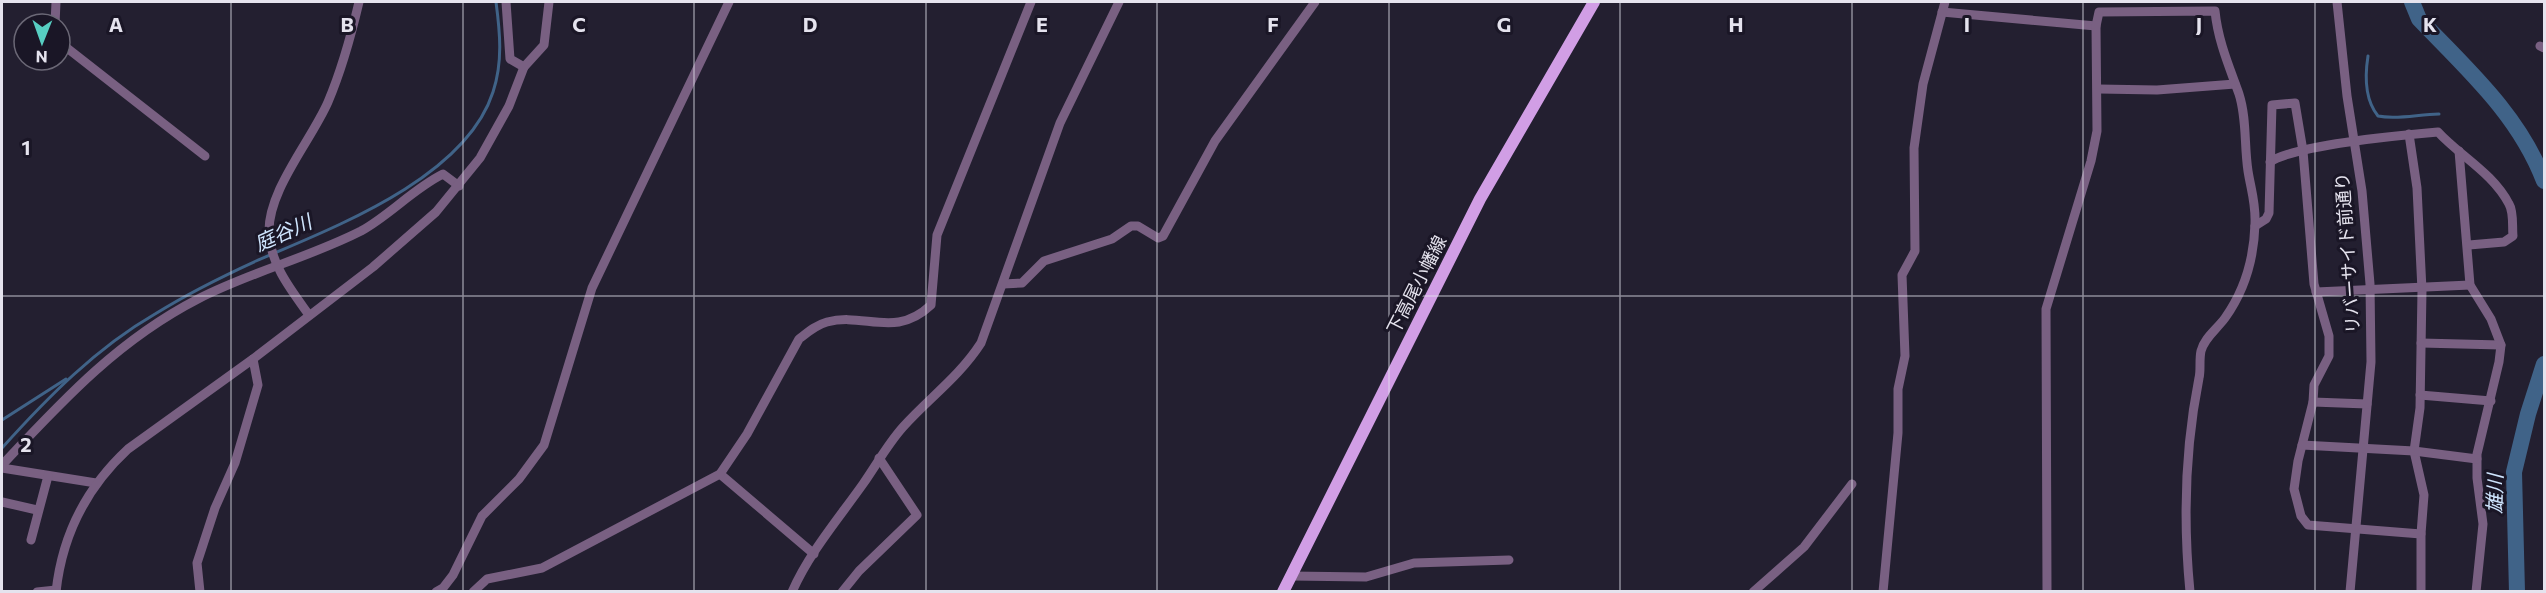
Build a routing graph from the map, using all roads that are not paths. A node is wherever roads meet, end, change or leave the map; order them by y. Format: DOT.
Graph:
graph roads {
  1 [pos="359,2"];
  2 [pos="506,2"];
  3 [pos="549,2"];
  4 [pos="729,2"];
  5 [pos="1031,2"];
  6 [pos="1119,2"];
  7 [pos="1315,2"];
  8 [pos="1594,2"];
  9 [pos="1945,2"];
  10 [pos="2337,2"];
  11 [pos="1942,12"];
  12 [pos="2096,26"];
  13 [pos="72,52"];
  14 [pos="524,67"];
  15 [pos="2235,84"];
  16 [pos="2099,89"];
  17 [pos="2409,134"];
  18 [pos="2355,142"];
  19 [pos="2303,151"];
  20 [pos="2459,152"];
  21 [pos="205,156"];
  22 [pos="2270,162"];
  23 [pos="459,186"];
  24 [pos="2255,226"];
  25 [pos="2469,244"];
  26 [pos="275,263"];
  27 [pos="1003,284"];
  28 [pos="2470,285"];
  29 [pos="2422,290"];
  30 [pos="2370,291"];
  31 [pos="2316,292"];
  32 [pos="309,315"];
  33 [pos="2421,343"];
  34 [pos="2500,345"];
  35 [pos="253,359"];
  36 [pos="2420,395"];
  37 [pos="2491,401"];
  38 [pos="2313,402"];
  39 [pos="2367,404"];
  40 [pos="2302,445"];
  41 [pos="2364,448"];
  42 [pos="2414,451"];
  43 [pos="879,458"];
  44 [pos="2477,459"];
  45 [pos="2,466"];
  46 [pos="720,474"];
  47 [pos="48,476"];
  48 [pos="96,483"];
  49 [pos="1852,484"];
  50 [pos="2,502"];
  51 [pos="37,510"];
  52 [pos="2356,529"];
  53 [pos="2421,534"];
  54 [pos="31,540"];
  55 [pos="814,554"];
  56 [pos="1509,560"];
  57 [pos="1291,576"];
  58 [pos="56,590"];
  59 [pos="37,591"];
  60 [pos="200,591"];
  61 [pos="436,591"];
  62 [pos="473,591"];
  63 [pos="792,591"];
  64 [pos="842,591"];
  65 [pos="1283,591"];
  66 [pos="1752,591"];
  67 [pos="1883,591"];
  68 [pos="2047,591"];
  69 [pos="2190,591"];
  70 [pos="2350,591"];
  71 [pos="2421,591"];
  72 [pos="2476,591"];
  1 -- 26 [label="street"];
  2 -- 14 [label="street"];
  3 -- 14 [label="street"];
  4 -- 61 [label="street"];
  5 -- 46 [label="street"];
  6 -- 27 [label="street"];
  7 -- 27 [label="street"];
  8 -- 57 [label="main road, 下高尾小幡線"];
  9 -- 11 [label="street"];
  10 -- 18 [label="street, リバーサイド前通り"];
  11 -- 12 [label="street"];
  11 -- 67 [label="street"];
  12 -- 15 [label="street"];
  12 -- 16 [label="street"];
  13 -- 21 [label="street"];
  14 -- 23 [label="street"];
  15 -- 16 [label="street"];
  15 -- 24 [label="street"];
  16 -- 68 [label="street"];
  17 -- 18 [label="street"];
  17 -- 20 [label="street"];
  17 -- 29 [label="street"];
  18 -- 19 [label="street"];
  18 -- 30 [label="street, リバーサイド前通り"];
  19 -- 22 [label="street"];
  19 -- 22 [label="street"];
  19 -- 31 [label="street"];
  20 -- 25 [label="street"];
  20 -- 25 [label="street"];
  22 -- 24 [label="street"];
  23 -- 26 [label="street"];
  23 -- 32 [label="street"];
  24 -- 69 [label="street"];
  25 -- 28 [label="street"];
  26 -- 32 [label="street"];
  26 -- 45 [label="street"];
  27 -- 43 [label="street"];
  28 -- 29 [label="street"];
  28 -- 34 [label="street"];
  29 -- 30 [label="street"];
  29 -- 33 [label="street"];
  30 -- 31 [label="street"];
  30 -- 39 [label="street, リバーサイド前通り"];
  31 -- 38 [label="street"];
  32 -- 35 [label="street"];
  33 -- 34 [label="street"];
  33 -- 36 [label="street"];
  34 -- 37 [label="street"];
  35 -- 48 [label="street"];
  35 -- 60 [label="street"];
  36 -- 37 [label="street"];
  36 -- 42 [label="street"];
  37 -- 44 [label="street"];
  38 -- 39 [label="street"];
  38 -- 40 [label="street"];
  39 -- 41 [label="street, リバーサイド前通り"];
  40 -- 41 [label="street"];
  40 -- 52 [label="street"];
  41 -- 42 [label="street"];
  41 -- 52 [label="street, リバーサイド前通り"];
  42 -- 44 [label="street"];
  42 -- 53 [label="street"];
  43 -- 55 [label="street"];
  43 -- 64 [label="street"];
  44 -- 72 [label="street"];
  45 -- 47 [label="street"];
  46 -- 55 [label="street"];
  46 -- 62 [label="street"];
  47 -- 48 [label="street"];
  47 -- 51 [label="street"];
  48 -- 58 [label="street"];
  49 -- 66 [label="street"];
  50 -- 51 [label="street"];
  51 -- 54 [label="street"];
  52 -- 53 [label="street"];
  52 -- 70 [label="street, リバーサイド前通り"];
  53 -- 71 [label="street"];
  55 -- 63 [label="street"];
  56 -- 57 [label="street"];
  57 -- 65 [label="main road, 下高尾小幡線"];
  58 -- 59 [label="street"];
}
